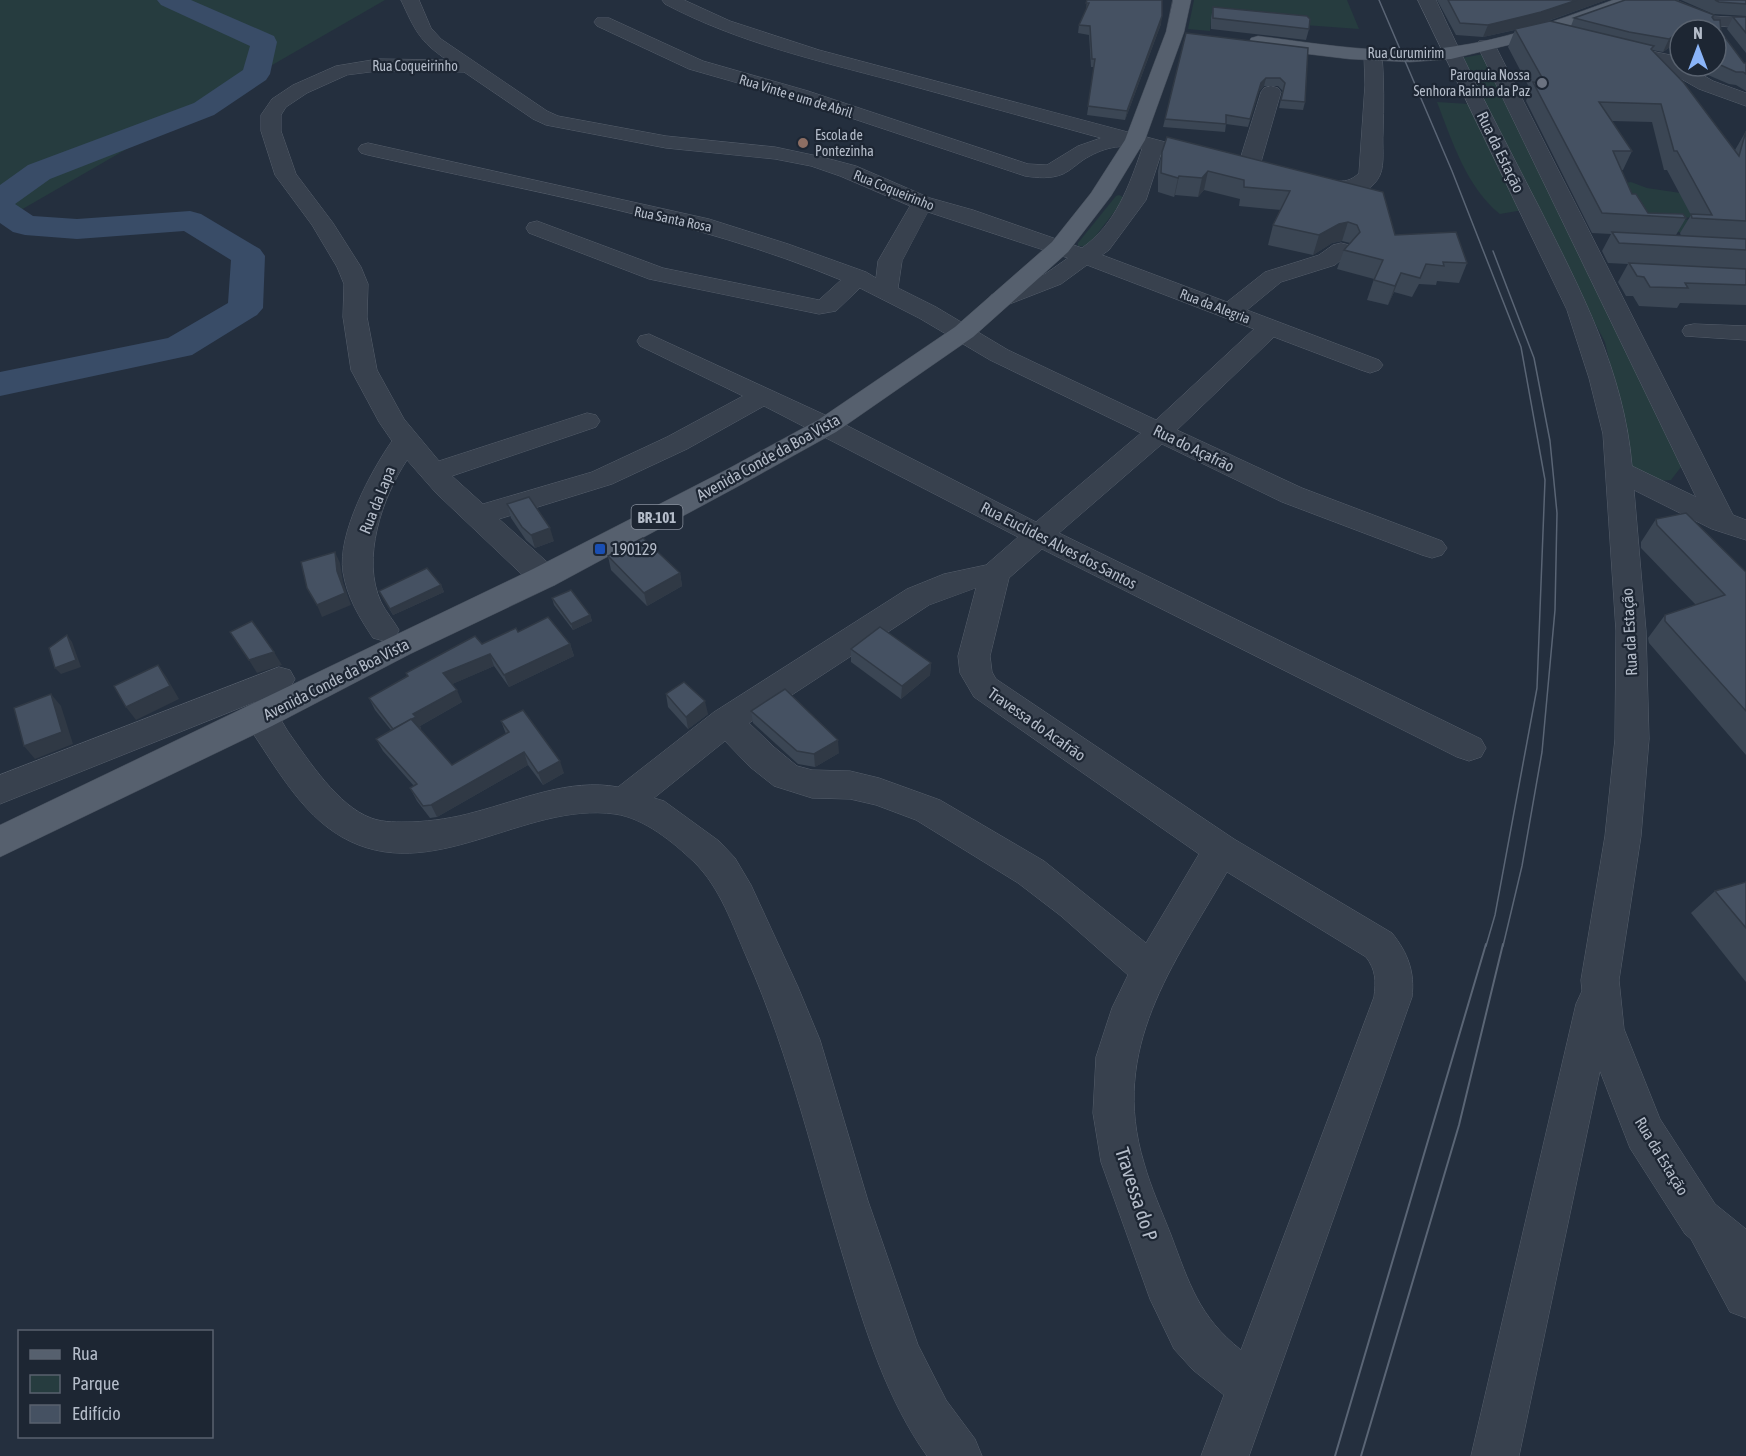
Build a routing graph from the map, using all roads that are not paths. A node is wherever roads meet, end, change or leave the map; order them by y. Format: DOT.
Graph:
graph roads {
  1 [pos="410,0"];
  2 [pos="671,0"];
  3 [pos="1182,0"];
  4 [pos="1428,0"];
  5 [pos="1630,0"];
  6 [pos="1661,0"];
  7 [pos="1693,18"];
  8 [pos="603,22"];
  9 [pos="1746,23"];
  10 [pos="1728,27"];
  11 [pos="1543,31"];
  12 [pos="1578,39"];
  13 [pos="1245,41"];
  14 [pos="1486,45"];
  15 [pos="1600,45"];
  16 [pos="1451,53"];
  17 [pos="1373,54"];
  18 [pos="1660,60"];
  19 [pos="1668,61"];
  20 [pos="466,66"];
  21 [pos="1271,92"];
  22 [pos="1746,100"];
  23 [pos="1480,106"];
  24 [pos="1517,109"];
  25 [pos="1138,141"];
  26 [pos="368,149"];
  27 [pos="1248,169"];
  28 [pos="1270,174"];
  29 [pos="1291,179"];
  30 [pos="1106,186"];
  31 [pos="1138,193"];
  32 [pos="922,203"];
  33 [pos="537,228"];
  34 [pos="1543,239"];
  35 [pos="1596,242"];
  36 [pos="1341,249"];
  37 [pos="1073,252"];
  38 [pos="1560,270"];
  39 [pos="1609,273"];
  40 [pos="858,277"];
  41 [pos="886,290"];
  42 [pos="1229,312"];
  43 [pos="1270,328"];
  44 [pos="964,332"];
  45 [pos="1694,332"];
  46 [pos="1746,333"];
  47 [pos="649,341"];
  48 [pos="1370,365"];
  49 [pos="762,396"];
  50 [pos="587,421"];
  51 [pos="827,426"];
  52 [pos="1159,432"];
  53 [pos="406,440"];
  54 [pos="1620,471"];
  55 [pos="434,472"];
  56 [pos="478,515"];
  57 [pos="1734,526"];
  58 [pos="1038,535"];
  59 [pos="1432,548"];
  60 [pos="995,573"];
  61 [pos="544,577"];
  62 [pos="384,630"];
  63 [pos="279,679"];
  64 [pos="260,717"];
  65 [pos="726,721"];
  66 [pos="1469,748"];
  67 [pos="0,790"];
  68 [pos="626,800"];
  69 [pos="0,842"];
  70 [pos="1221,850"];
  71 [pos="1150,970"];
  72 [pos="1600,980"];
  73 [pos="1700,1219"];
  74 [pos="1746,1257"];
  75 [pos="1746,1296"];
  76 [pos="1250,1386"];
  77 [pos="958,1456"];
  78 [pos="1225,1456"];
  79 [pos="1495,1456"];
  1 -- 20 [label="street"];
  2 -- 25 [label="street"];
  3 -- 25 [label="main road, Avenida Conde da Boa Vista / BR-101"];
  4 -- 16 [label="street, Rua da Estação"];
  5 -- 11 [label="main road, Rua Curumirim"];
  6 -- 7 [label="street"];
  8 -- 25 [label="street, Rua Vinte e um de Abril"];
  9 -- 10 [label="street"];
  11 -- 12 [label="street"];
  11 -- 14 [label="main road, Rua Curumirim"];
  13 -- 17 [label="main road, Rua Curumirim"];
  14 -- 16 [label="main road, Rua Curumirim"];
  14 -- 24 [label="street"];
  15 -- 18 [label="street"];
  16 -- 17 [label="main road, Rua Curumirim"];
  16 -- 23 [label="street, Rua da Estação"];
  17 -- 29 [label="street"];
  18 -- 19 [label="street"];
  18 -- 22 [label="street"];
  20 -- 32 [label="street, Rua Coqueirinho"];
  20 -- 53 [label="street, Rua Coqueirinho"];
  21 -- 27 [label="street"];
  23 -- 24 [label="street"];
  23 -- 34 [label="street, Rua da Estação"];
  24 -- 35 [label="street"];
  25 -- 27 [label="street"];
  25 -- 30 [label="main road, Avenida Conde da Boa Vista / BR-101"];
  25 -- 31 [label="street"];
  26 -- 40 [label="street, Rua Santa Rosa"];
  27 -- 28 [label="street"];
  30 -- 31 [label="street"];
  30 -- 37 [label="main road, Avenida Conde da Boa Vista / BR-101"];
  31 -- 37 [label="street"];
  32 -- 37 [label="street, Rua Coqueirinho"];
  32 -- 41 [label="street"];
  33 -- 40 [label="street"];
  34 -- 35 [label="street"];
  34 -- 38 [label="street, Rua da Estação"];
  35 -- 39 [label="street"];
  36 -- 42 [label="street"];
  37 -- 42 [label="street, Rua da Alegria"];
  37 -- 44 [label="main road, Avenida Conde da Boa Vista / BR-101"];
  38 -- 39 [label="street"];
  38 -- 54 [label="street, Rua da Estação"];
  39 -- 57 [label="street"];
  40 -- 41 [label="street, Rua Santa Rosa"];
  41 -- 44 [label="street, Rua Santa Rosa"];
  42 -- 43 [label="street, Rua da Alegria"];
  43 -- 48 [label="street, Rua da Alegria"];
  43 -- 52 [label="street"];
  44 -- 51 [label="main road, Avenida Conde da Boa Vista / BR-101"];
  44 -- 52 [label="street, Rua do Açafrão"];
  45 -- 46 [label="street"];
  47 -- 49 [label="street, Rua Euclides Alves dos Santos"];
  49 -- 51 [label="street, Rua Euclides Alves dos Santos"];
  49 -- 56 [label="street"];
  50 -- 55 [label="street"];
  51 -- 58 [label="street, Rua Euclides Alves dos Santos"];
  51 -- 61 [label="main road, Avenida Conde da Boa Vista / BR-101"];
  52 -- 58 [label="street"];
  52 -- 59 [label="street, Rua do Açafrão"];
  53 -- 55 [label="street, Rua Coqueirinho"];
  53 -- 62 [label="street, Rua da Lapa"];
  54 -- 57 [label="street"];
  54 -- 72 [label="street, Rua da Estação"];
  55 -- 56 [label="street, Rua Coqueirinho"];
  56 -- 61 [label="street, Rua Coqueirinho"];
  58 -- 60 [label="street"];
  58 -- 66 [label="street, Rua Euclides Alves dos Santos"];
  60 -- 65 [label="street"];
  60 -- 70 [label="street, Travessa do Acafrão"];
  61 -- 64 [label="main road, Avenida Conde da Boa Vista / BR-101"];
  63 -- 67 [label="street"];
  64 -- 68 [label="street"];
  64 -- 69 [label="main road, Avenida Conde da Boa Vista / BR-101"];
  65 -- 68 [label="street"];
  65 -- 71 [label="street"];
  68 -- 77 [label="street"];
  70 -- 71 [label="street, Travessa do P"];
  70 -- 76 [label="street, Travessa do Acafrão"];
  71 -- 76 [label="street, Travessa do P"];
  72 -- 73 [label="street, Rua da Estação"];
  72 -- 79 [label="street"];
  73 -- 74 [label="street, Rua da Estação"];
  73 -- 75 [label="street"];
  76 -- 78 [label="street"];
}
